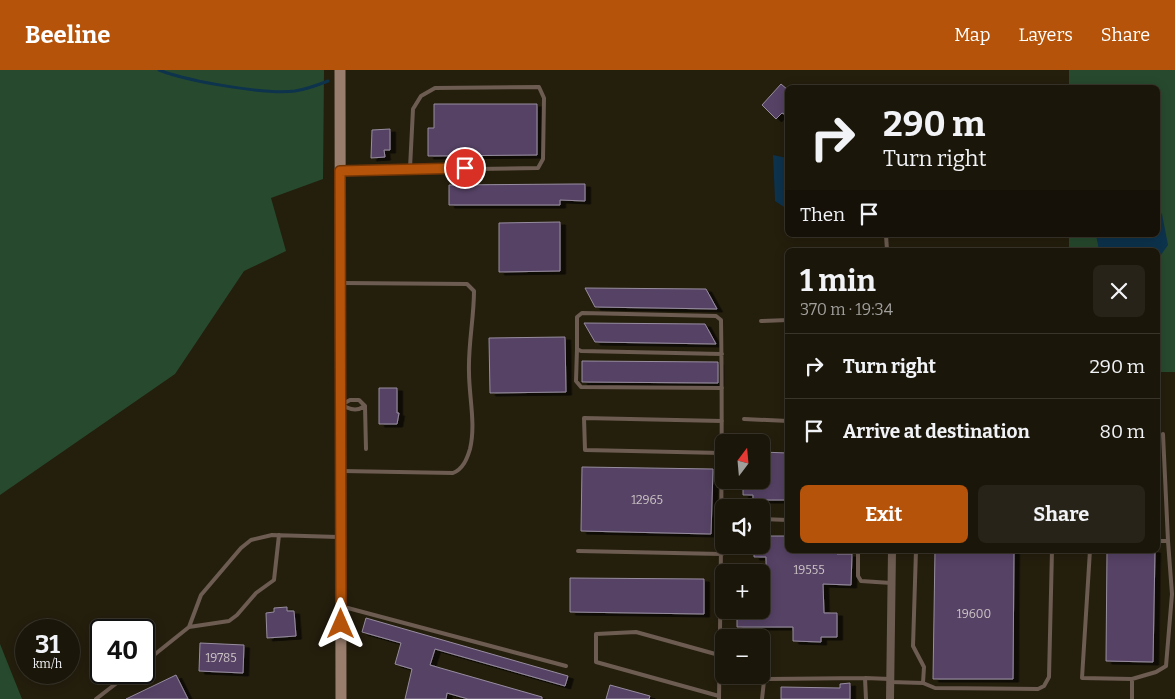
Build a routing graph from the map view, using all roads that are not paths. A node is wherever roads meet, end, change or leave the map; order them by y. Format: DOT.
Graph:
graph roads {
  1 [pos="340,70"];
  2 [pos="410,168"];
  3 [pos="340,171"];
  4 [pos="341,283"];
  5 [pos="785,320"];
  6 [pos="761,321"];
  7 [pos="576,348"];
  8 [pos="722,354"];
  9 [pos="722,388"];
  10 [pos="341,405"];
  11 [pos="364,406"];
  12 [pos="744,419"];
  13 [pos="722,421"];
  14 [pos="785,421"];
  15 [pos="722,434"];
  16 [pos="1163,434"];
  17 [pos="366,449"];
  18 [pos="715,453"];
  19 [pos="341,471"];
  20 [pos="770,519"];
  21 [pos="785,520"];
  22 [pos="279,535"];
  23 [pos="340,537"];
  24 [pos="1168,541"];
  25 [pos="1160,542"];
  26 [pos="578,551"];
  27 [pos="858,553"];
  28 [pos="892,553"];
  29 [pos="916,553"];
  30 [pos="1052,553"];
  31 [pos="1090,553"];
  32 [pos="715,554"];
  33 [pos="722,554"];
  34 [pos="891,584"];
  35 [pos="341,606"];
  36 [pos="189,627"];
  37 [pos="720,629"];
  38 [pos="155,654"];
  39 [pos="715,654"];
  40 [pos="566,666"];
  41 [pos="865,678"];
  42 [pos="1132,678"];
  43 [pos="890,680"];
  44 [pos="923,683"];
  45 [pos="115,684"];
  46 [pos="719,684"];
  47 [pos="719,698"];
  48 [pos="96,699"];
  49 [pos="341,699"];
  50 [pos="762,699"];
  51 [pos="866,699"];
  52 [pos="890,699"];
  53 [pos="1132,699"];
  1 -- 3 [label="street"];
  2 -- 2 [label="lane"];
  2 -- 3 [label="lane"];
  3 -- 4 [label="street"];
  4 -- 10 [label="street"];
  4 -- 19 [label="lane"];
  5 -- 6 [label="lane"];
  7 -- 8 [label="lane"];
  7 -- 8 [label="lane"];
  7 -- 9 [label="lane"];
  8 -- 9 [label="lane"];
  9 -- 13 [label="lane"];
  10 -- 11 [label="lane"];
  10 -- 11 [label="lane"];
  10 -- 19 [label="street"];
  11 -- 17 [label="lane"];
  12 -- 14 [label="lane"];
  13 -- 15 [label="lane"];
  13 -- 18 [label="lane"];
  16 -- 24 [label="lane"];
  19 -- 23 [label="street"];
  20 -- 21 [label="lane"];
  22 -- 23 [label="lane"];
  22 -- 36 [label="lane"];
  22 -- 36 [label="lane"];
  23 -- 35 [label="street"];
  24 -- 25 [label="lane"];
  24 -- 42 [label="lane"];
  26 -- 32 [label="lane"];
  27 -- 34 [label="lane"];
  28 -- 34 [label="street"];
  29 -- 44 [label="lane"];
  30 -- 44 [label="lane"];
  31 -- 42 [label="lane"];
  33 -- 37 [label="lane"];
  34 -- 43 [label="street"];
  35 -- 40 [label="lane"];
  35 -- 49 [label="street"];
  36 -- 38 [label="lane"];
  39 -- 47 [label="lane"];
  41 -- 43 [label="lane"];
  41 -- 50 [label="lane"];
  41 -- 51 [label="lane"];
  42 -- 53 [label="lane"];
  43 -- 44 [label="lane"];
  43 -- 52 [label="street"];
  45 -- 48 [label="lane"];
  46 -- 47 [label="lane"];
}
